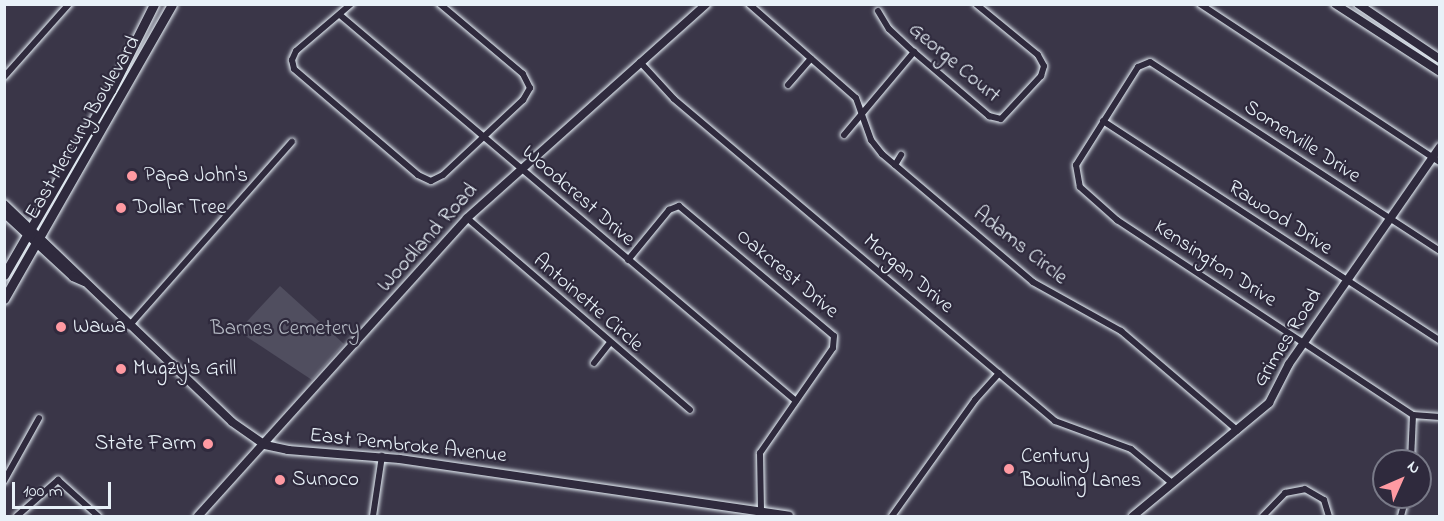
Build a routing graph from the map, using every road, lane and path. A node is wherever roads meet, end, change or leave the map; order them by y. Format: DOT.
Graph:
graph roads {
  1 [pos="69,4"];
  2 [pos="154,4"];
  3 [pos="172,4"];
  4 [pos="351,4"];
  5 [pos="440,4"];
  6 [pos="706,4"];
  7 [pos="749,4"];
  8 [pos="976,4"];
  9 [pos="1200,4"];
  10 [pos="1335,4"];
  11 [pos="1358,4"];
  12 [pos="878,11"];
  13 [pos="340,15"];
  14 [pos="914,52"];
  15 [pos="811,59"];
  16 [pos="1440,59"];
  17 [pos="640,62"];
  18 [pos="1440,72"];
  19 [pos="4,77"];
  20 [pos="788,85"];
  21 [pos="863,109"];
  22 [pos="1103,121"];
  23 [pos="843,135"];
  24 [pos="484,136"];
  25 [pos="292,142"];
  26 [pos="1440,147"];
  27 [pos="901,155"];
  28 [pos="1436,160"];
  29 [pos="895,165"];
  30 [pos="519,167"];
  31 [pos="4,204"];
  32 [pos="4,213"];
  33 [pos="467,218"];
  34 [pos="1389,219"];
  35 [pos="30,232"];
  36 [pos="39,240"];
  37 [pos="1440,252"];
  38 [pos="628,260"];
  39 [pos="4,275"];
  40 [pos="1346,281"];
  41 [pos="4,299"];
  42 [pos="129,326"];
  43 [pos="1440,341"];
  44 [pos="1304,343"];
  45 [pos="609,344"];
  46 [pos="594,363"];
  47 [pos="999,373"];
  48 [pos="796,401"];
  49 [pos="690,411"];
  50 [pos="1413,415"];
  51 [pos="1440,417"];
  52 [pos="39,418"];
  53 [pos="1238,430"];
  54 [pos="265,445"];
  55 [pos="1412,449"];
  56 [pos="382,456"];
  57 [pos="4,481"];
  58 [pos="1172,483"];
  59 [pos="760,512"];
  60 [pos="17,516"];
  61 [pos="98,516"];
  62 [pos="198,516"];
  63 [pos="373,516"];
  64 [pos="789,516"];
  65 [pos="892,516"];
  66 [pos="1133,516"];
  67 [pos="1263,516"];
  68 [pos="1329,516"];
  1 -- 19 [label="street"];
  2 -- 35 [label="main road, East Mercury Boulevard"];
  3 -- 36 [label="main road, East Mercury Boulevard"];
  4 -- 13 [label="street"];
  5 -- 24 [label="street"];
  6 -- 17 [label="main road, Woodland Road"];
  7 -- 15 [label="street, Adams Circle"];
  8 -- 14 [label="street, George Court"];
  9 -- 28 [label="street"];
  10 -- 18 [label="street"];
  11 -- 16 [label="street"];
  12 -- 14 [label="street, George Court"];
  13 -- 24 [label="street, Woodcrest Drive"];
  13 -- 24 [label="street"];
  14 -- 21 [label="street"];
  15 -- 20 [label="street"];
  15 -- 21 [label="street, Adams Circle"];
  17 -- 30 [label="main road, Woodland Road"];
  17 -- 47 [label="street, Morgan Drive"];
  21 -- 23 [label="street"];
  21 -- 29 [label="street, Adams Circle"];
  22 -- 34 [label="street, Somerville Drive"];
  22 -- 40 [label="street, Rawood Drive"];
  22 -- 44 [label="street, Kensington Drive"];
  24 -- 30 [label="street, Woodcrest Drive"];
  25 -- 42 [label="street"];
  26 -- 28 [label="street, Grimes Road"];
  27 -- 29 [label="street"];
  28 -- 34 [label="street, Grimes Road"];
  29 -- 53 [label="street, Adams Circle"];
  30 -- 33 [label="main road, Woodland Road"];
  30 -- 38 [label="street, Woodcrest Drive"];
  31 -- 35 [label="main road, East Pembroke Avenue"];
  32 -- 35 [label="main road, East Pembroke Avenue"];
  33 -- 45 [label="street, Antoinette Circle"];
  33 -- 54 [label="main road, Woodland Road"];
  34 -- 37 [label="street, Somerville Drive"];
  34 -- 40 [label="street, Grimes Road"];
  35 -- 36 [label="main road, East Pembroke Avenue"];
  35 -- 39 [label="main road, East Mercury Boulevard"];
  36 -- 41 [label="main road, East Mercury Boulevard"];
  36 -- 42 [label="main road, East Pembroke Avenue"];
  38 -- 48 [label="street, Woodcrest Drive"];
  38 -- 48 [label="street, Oakcrest Drive"];
  40 -- 43 [label="street, Rawood Drive"];
  40 -- 44 [label="street, Grimes Road"];
  42 -- 54 [label="main road, East Pembroke Avenue"];
  44 -- 50 [label="street, Kensington Drive"];
  44 -- 53 [label="street, Grimes Road"];
  45 -- 46 [label="street"];
  45 -- 49 [label="street, Antoinette Circle"];
  47 -- 58 [label="street, Morgan Drive"];
  47 -- 65 [label="street"];
  48 -- 59 [label="street, Oakcrest Drive"];
  50 -- 51 [label="street, Kensington Drive"];
  50 -- 55 [label="street"];
  52 -- 57 [label="street"];
  53 -- 58 [label="street, Grimes Road"];
  54 -- 56 [label="main road, East Pembroke Avenue"];
  54 -- 62 [label="main road, Woodland Road"];
  56 -- 59 [label="main road, East Pembroke Avenue"];
  56 -- 63 [label="street"];
  58 -- 66 [label="street, Grimes Road"];
  59 -- 64 [label="main road, East Pembroke Avenue"];
  60 -- 61 [label="street"];
  67 -- 68 [label="street"];
}
